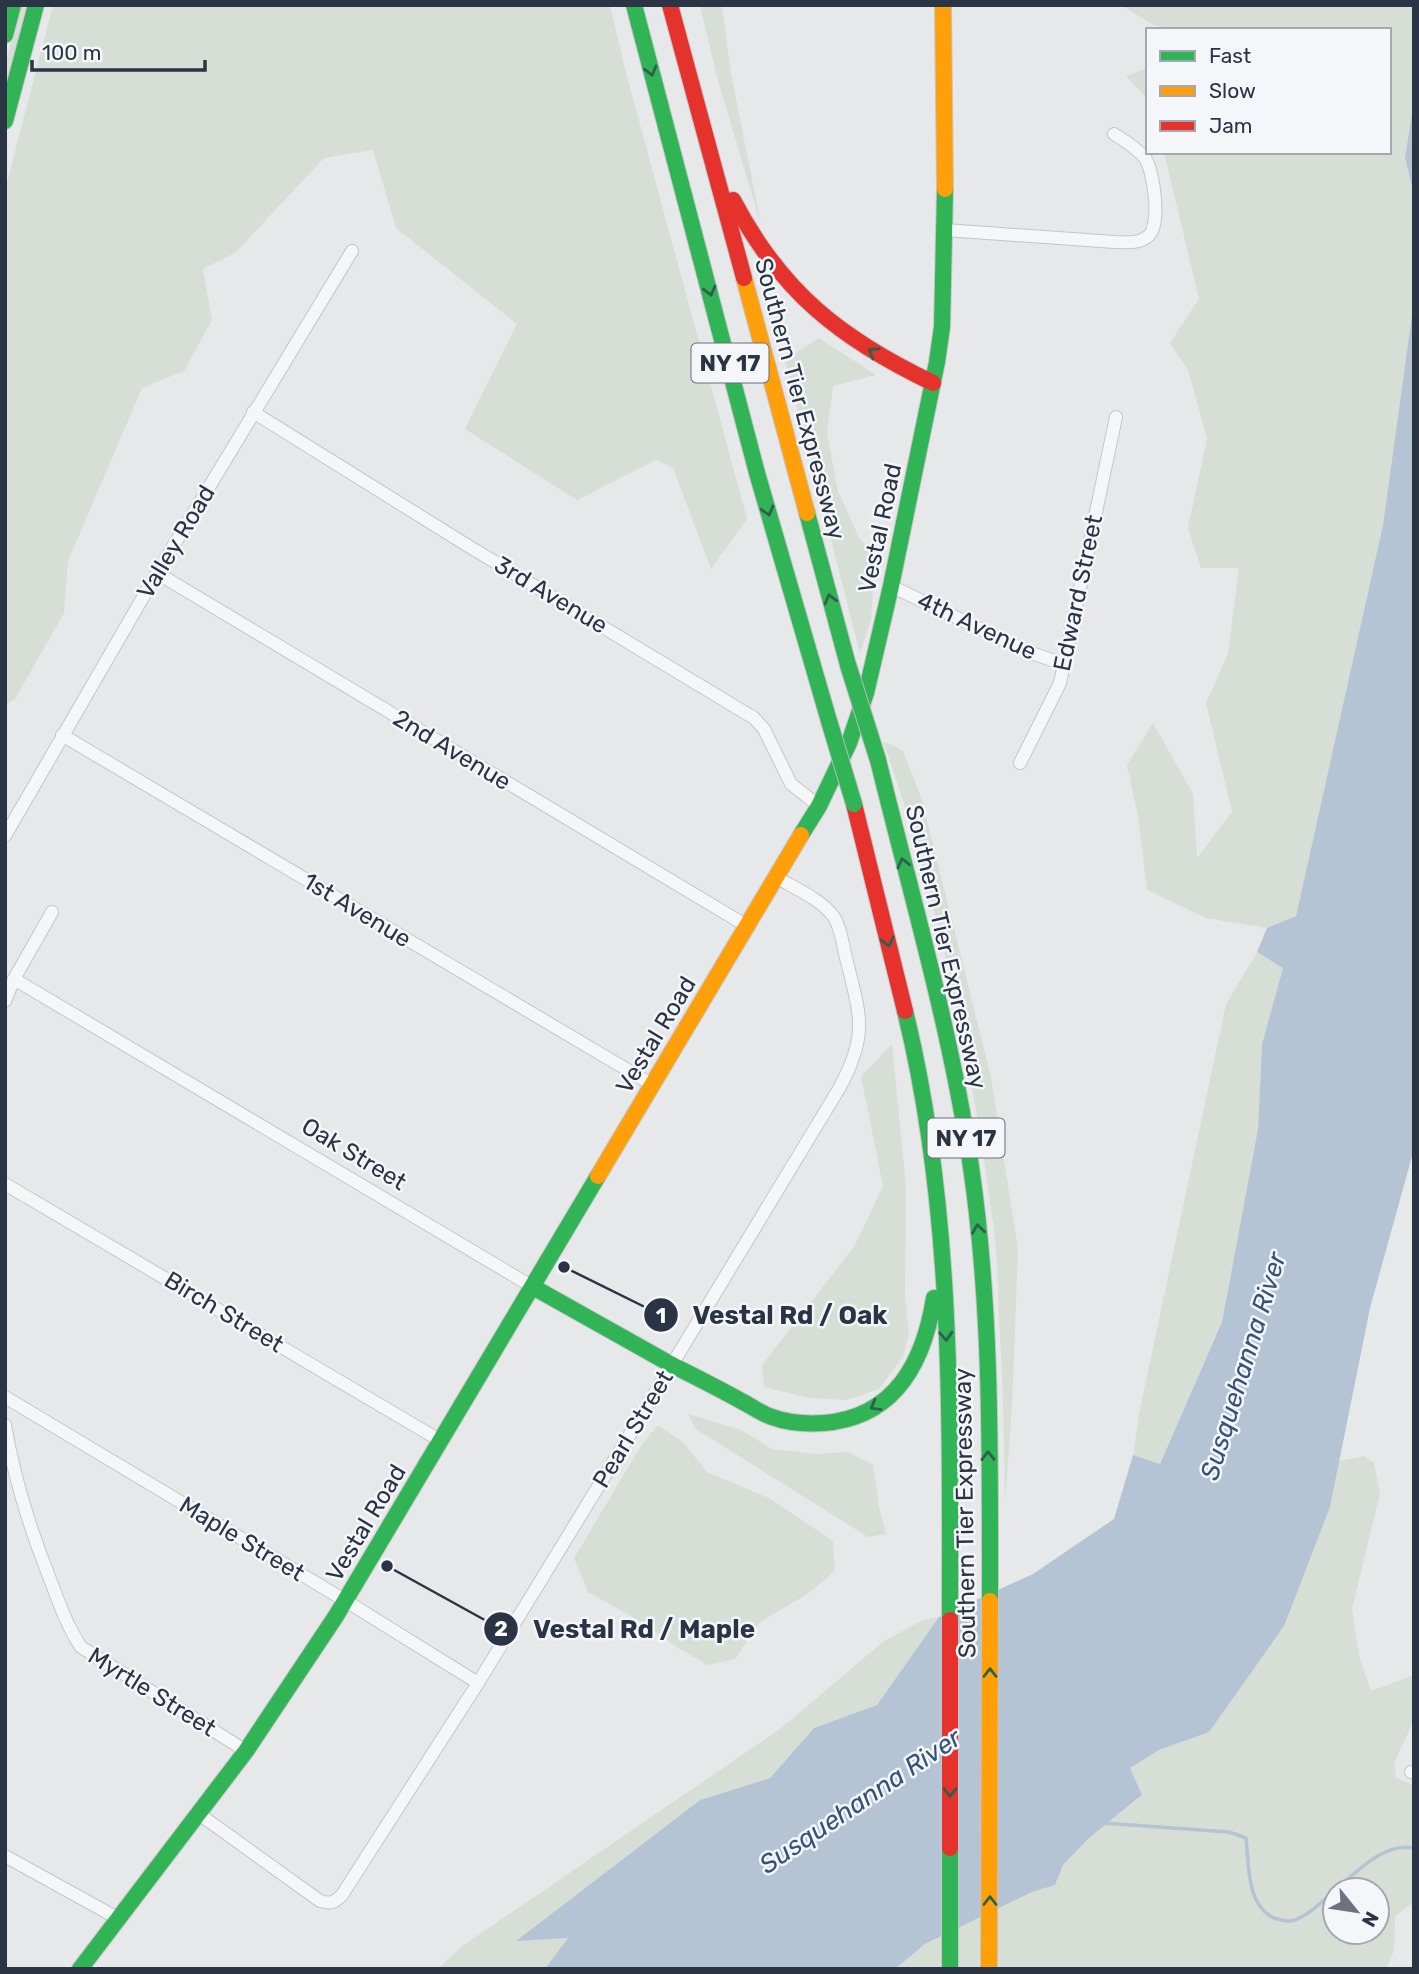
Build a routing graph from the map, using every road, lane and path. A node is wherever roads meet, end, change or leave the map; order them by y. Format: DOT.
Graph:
graph roads {
  1 [pos="13,5"];
  2 [pos="36,5"];
  3 [pos="634,5"];
  4 [pos="670,5"];
  5 [pos="943,5"];
  6 [pos="5,35"];
  7 [pos="5,121"];
  8 [pos="1114,135"];
  9 [pos="706,136"];
  10 [pos="945,229"];
  11 [pos="352,251"];
  12 [pos="933,383"];
  13 [pos="253,412"];
  14 [pos="1116,417"];
  15 [pos="157,573"];
  16 [pos="891,586"];
  17 [pos="1063,664"];
  18 [pos="62,735"];
  19 [pos="1020,763"];
  20 [pos="819,806"];
  21 [pos="5,836"];
  22 [pos="776,877"];
  23 [pos="52,912"];
  24 [pos="747,926"];
  25 [pos="14,979"];
  26 [pos="5,1001"];
  27 [pos="653,1085"];
  28 [pos="5,1184"];
  29 [pos="940,1212"];
  30 [pos="533,1287"];
  31 [pos="672,1365"];
  32 [pos="5,1397"];
  33 [pos="5,1425"];
  34 [pos="441,1441"];
  35 [pos="346,1601"];
  36 [pos="478,1683"];
  37 [pos="246,1751"];
  38 [pos="199,1814"];
  39 [pos="5,1856"];
  40 [pos="119,1919"];
  41 [pos="80,1969"];
  42 [pos="950,1969"];
  43 [pos="989,1969"];
  1 -- 6 [label="main road"];
  2 -- 7 [label="main road"];
  3 -- 29 [label="main road, Southern Tier Expressway / NY 17, one-way, bridge"];
  4 -- 9 [label="main road, Southern Tier Expressway / NY 17"];
  5 -- 10 [label="main road, Vestal Road"];
  8 -- 10 [label="street"];
  12 -- 9 [label="main road, one-way"];
  43 -- 9 [label="main road, Southern Tier Expressway / NY 17, one-way, bridge"];
  10 -- 12 [label="main road, Vestal Road"];
  11 -- 13 [label="street, Valley Road"];
  12 -- 16 [label="main road, Vestal Road"];
  13 -- 15 [label="street, Valley Road"];
  13 -- 20 [label="street, 3rd Avenue"];
  14 -- 17 [label="street, Edward Street"];
  15 -- 18 [label="street, Valley Road"];
  15 -- 24 [label="street, 2nd Avenue"];
  16 -- 17 [label="street, 4th Avenue"];
  16 -- 20 [label="main road, Vestal Road"];
  17 -- 19 [label="street, Edward Street"];
  18 -- 21 [label="street, Valley Road"];
  18 -- 27 [label="street, 1st Avenue"];
  20 -- 22 [label="main road, Vestal Road"];
  22 -- 24 [label="main road, Vestal Road"];
  22 -- 31 [label="street, Pearl Street"];
  23 -- 25 [label="street"];
  24 -- 27 [label="main road, Vestal Road"];
  25 -- 26 [label="street"];
  25 -- 30 [label="street, Oak Street"];
  27 -- 30 [label="main road, Vestal Road"];
  28 -- 34 [label="street, Birch Street"];
  29 -- 31 [label="main road, Oak Street, one-way"];
  29 -- 42 [label="main road, Southern Tier Expressway / NY 17, one-way"];
  30 -- 31 [label="main road, Oak Street"];
  30 -- 34 [label="main road, Vestal Road"];
  31 -- 36 [label="street, Pearl Street"];
  32 -- 35 [label="street, Maple Street"];
  33 -- 37 [label="street, Myrtle Street"];
  34 -- 35 [label="main road, Vestal Road"];
  35 -- 36 [label="street, Maple Street"];
  35 -- 37 [label="main road, Vestal Road"];
  36 -- 38 [label="street, Pearl Street"];
  37 -- 38 [label="main road, Vestal Road"];
  38 -- 40 [label="main road, Vestal Road"];
  39 -- 40 [label="street"];
  40 -- 41 [label="main road, Vestal Road"];
}
